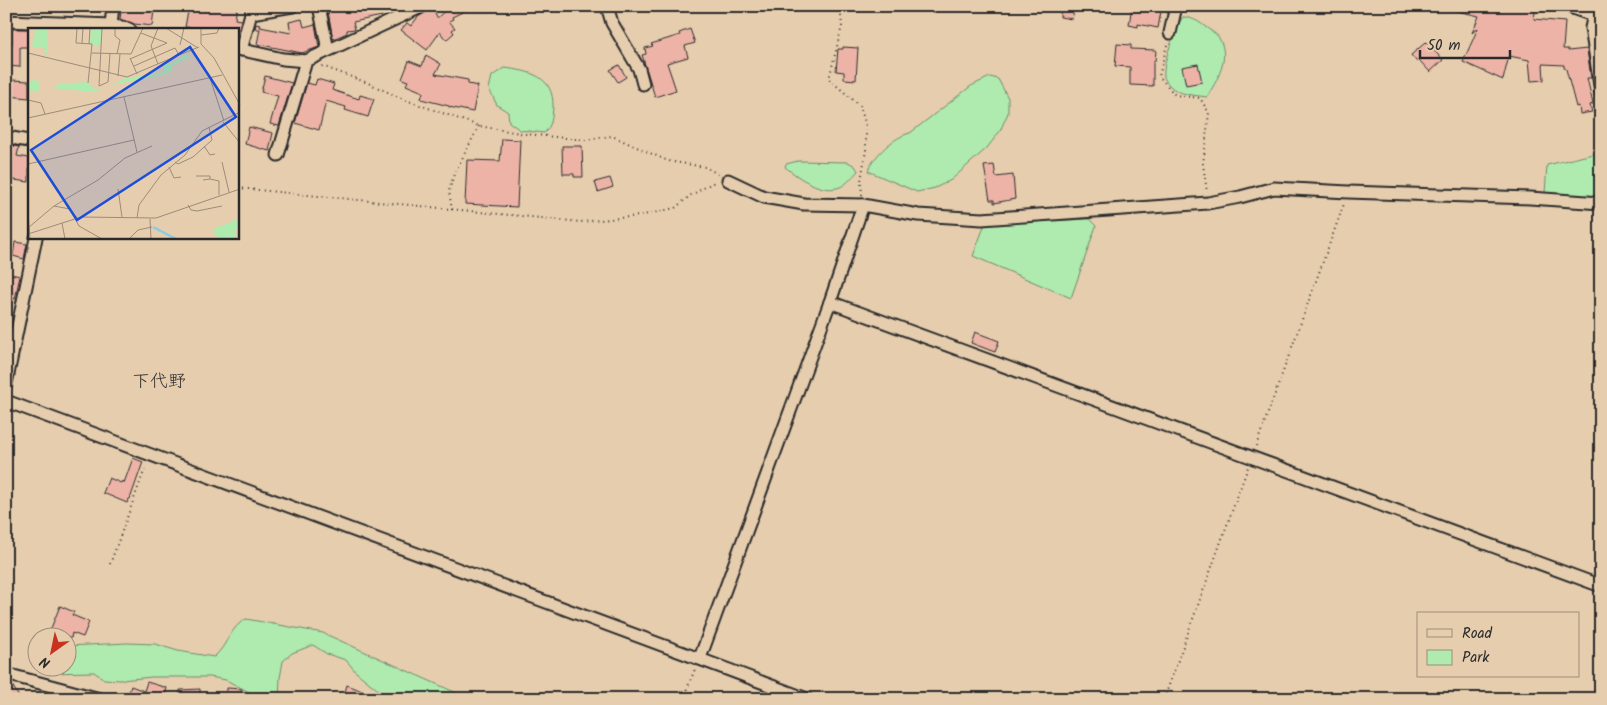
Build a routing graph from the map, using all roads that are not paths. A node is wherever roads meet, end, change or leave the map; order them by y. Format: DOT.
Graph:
graph roads {
  1 [pos="113,6"];
  2 [pos="292,6"];
  3 [pos="319,6"];
  4 [pos="423,6"];
  5 [pos="607,6"];
  6 [pos="1176,6"];
  7 [pos="1573,6"];
  8 [pos="252,10"];
  9 [pos="1597,12"];
  10 [pos="6,21"];
  11 [pos="105,26"];
  12 [pos="121,28"];
  13 [pos="1170,33"];
  14 [pos="239,50"];
  15 [pos="328,50"];
  16 [pos="306,60"];
  17 [pos="643,84"];
  18 [pos="1601,92"];
  19 [pos="6,137"];
  20 [pos="28,142"];
  21 [pos="278,155"];
  22 [pos="728,180"];
  23 [pos="1601,203"];
  24 [pos="863,205"];
  25 [pos="36,239"];
  26 [pos="830,302"];
  27 [pos="6,384"];
  28 [pos="6,401"];
  29 [pos="1601,586"];
  30 [pos="700,658"];
  31 [pos="6,674"];
  32 [pos="100,699"];
  33 [pos="807,699"];
  1 -- 11 [label="street"];
  2 -- 8 [label="street"];
  3 -- 15 [label="street"];
  4 -- 15 [label="street"];
  5 -- 17 [label="street"];
  6 -- 13 [label="street"];
  7 -- 9 [label="street"];
  8 -- 14 [label="street"];
  9 -- 18 [label="street"];
  10 -- 11 [label="street"];
  11 -- 12 [label="street"];
  14 -- 16 [label="street"];
  15 -- 16 [label="street"];
  16 -- 21 [label="street"];
  19 -- 20 [label="street"];
  22 -- 24 [label="street"];
  23 -- 24 [label="street"];
  24 -- 26 [label="street"];
  25 -- 27 [label="street"];
  26 -- 29 [label="street"];
  26 -- 30 [label="street"];
  28 -- 30 [label="street"];
  30 -- 33 [label="street"];
  31 -- 32 [label="street"];
}
